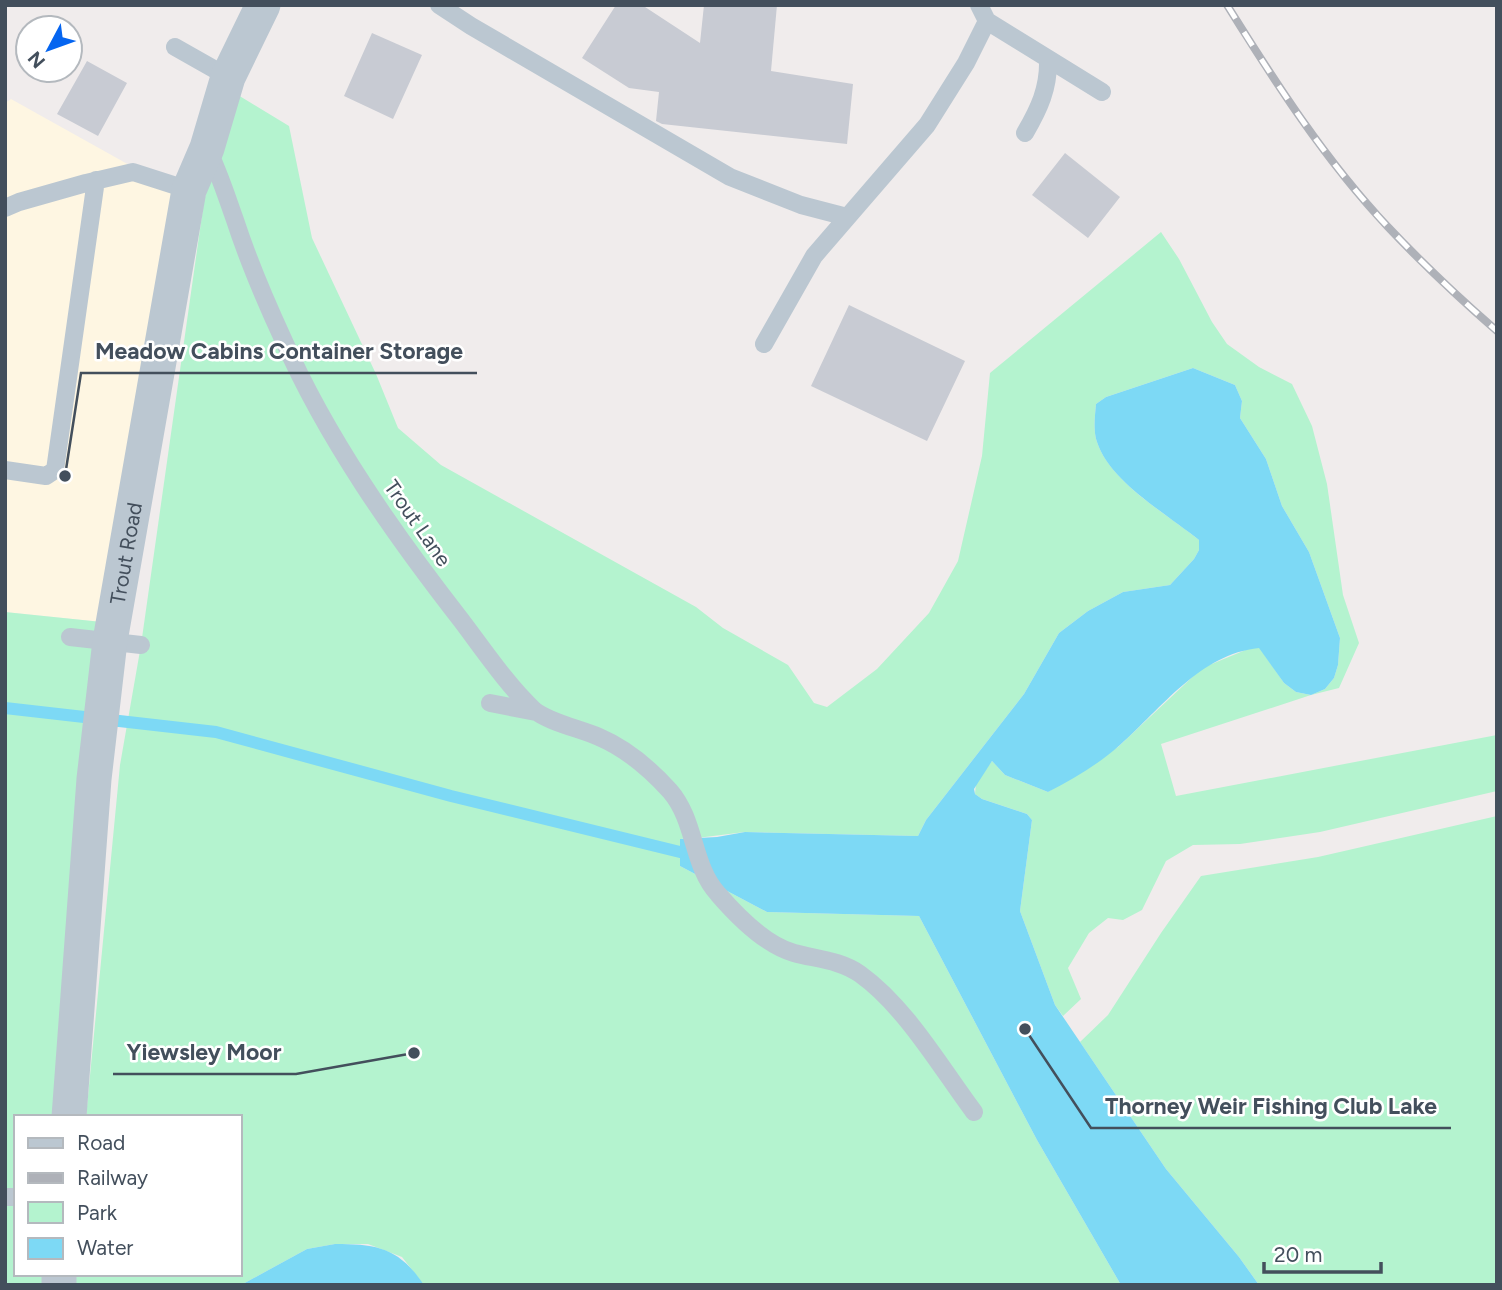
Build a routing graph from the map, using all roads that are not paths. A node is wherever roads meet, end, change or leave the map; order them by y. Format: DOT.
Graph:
graph roads {
  1 [pos="263,5"];
  2 [pos="439,5"];
  3 [pos="983,13"];
  4 [pos="175,47"];
  5 [pos="1048,59"];
  6 [pos="228,78"];
  7 [pos="1102,92"];
  8 [pos="1025,133"];
  9 [pos="207,148"];
  10 [pos="96,180"];
  11 [pos="189,190"];
  12 [pos="5,208"];
  13 [pos="847,217"];
  14 [pos="764,344"];
  15 [pos="5,470"];
  16 [pos="70,637"];
  17 [pos="120,650"];
  18 [pos="490,703"];
  19 [pos="536,712"];
  20 [pos="974,1112"];
  21 [pos="68,1115"];
  1 -- 6 [label="street, Trout Road"];
  2 -- 13 [label="lane"];
  3 -- 5 [label="lane"];
  3 -- 13 [label="lane"];
  4 -- 6 [label="lane"];
  5 -- 7 [label="lane"];
  5 -- 8 [label="lane"];
  6 -- 9 [label="street, Trout Road"];
  9 -- 11 [label="street, Trout Road"];
  9 -- 19 [label="lane, Trout Lane"];
  10 -- 11 [label="lane"];
  10 -- 12 [label="lane"];
  10 -- 15 [label="lane"];
  11 -- 17 [label="street, Trout Road"];
  13 -- 14 [label="lane"];
  16 -- 17 [label="lane"];
  17 -- 21 [label="street, Trout Road"];
  18 -- 19 [label="lane"];
  19 -- 20 [label="lane, Trout Lane"];
}
